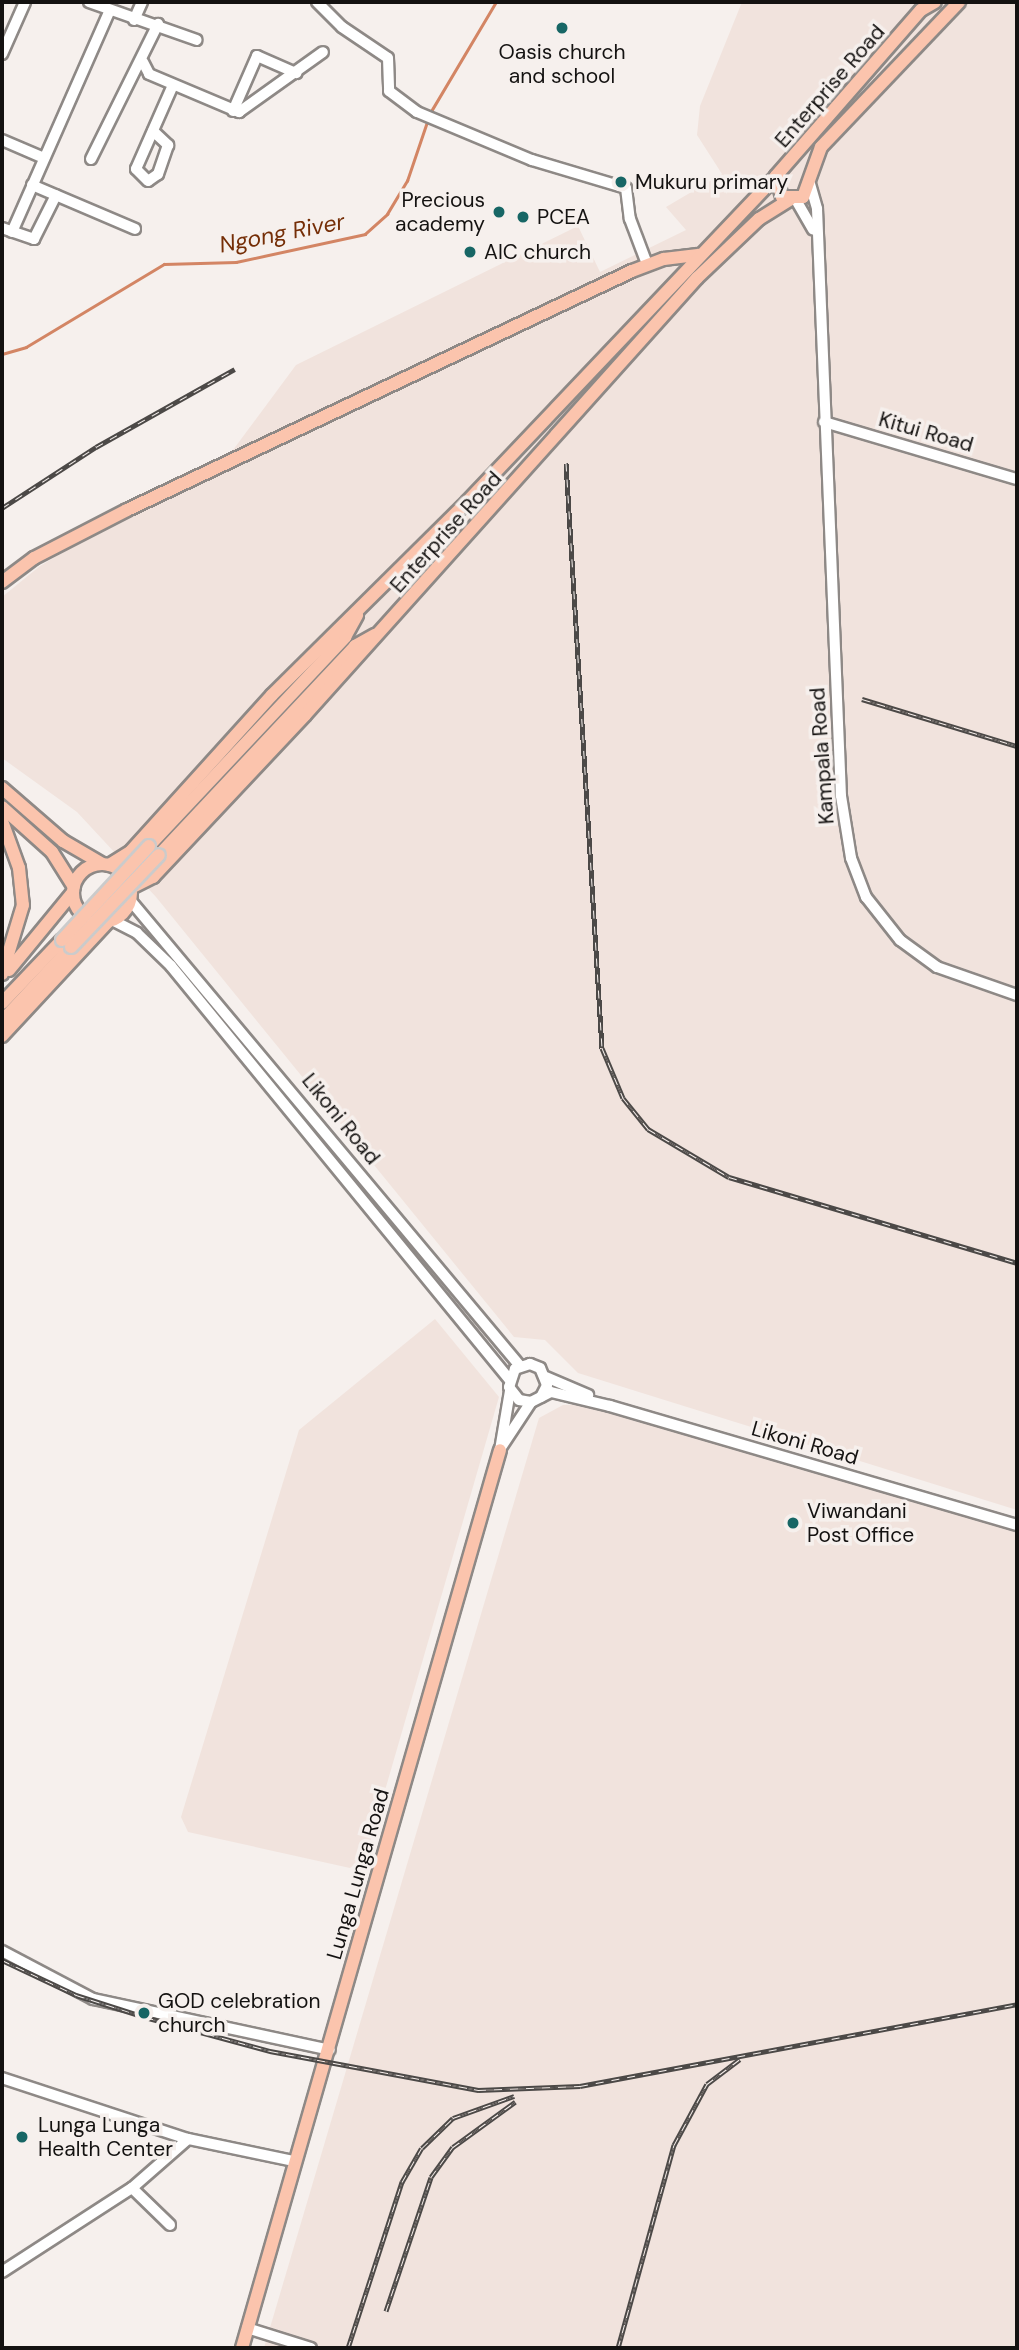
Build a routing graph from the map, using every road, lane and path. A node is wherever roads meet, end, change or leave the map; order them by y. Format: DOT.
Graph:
graph roads {
  1 [pos="25,2"];
  2 [pos="89,2"];
  3 [pos="142,2"];
  4 [pos="317,2"];
  5 [pos="935,2"];
  6 [pos="959,2"];
  7 [pos="109,12"];
  8 [pos="134,20"];
  9 [pos="158,24"];
  10 [pos="6,31"];
  11 [pos="197,40"];
  12 [pos="323,52"];
  13 [pos="2,54"];
  14 [pos="143,62"];
  15 [pos="296,73"];
  16 [pos="173,85"];
  17 [pos="233,111"];
  18 [pos="153,131"];
  19 [pos="2,140"];
  20 [pos="44,158"];
  21 [pos="91,159"];
  22 [pos="780,172"];
  23 [pos="810,181"];
  24 [pos="32,185"];
  25 [pos="56,195"];
  26 [pos="792,200"];
  27 [pos="135,229"];
  28 [pos="7,230"];
  29 [pos="817,243"];
  30 [pos="698,255"];
  31 [pos="647,264"];
  32 [pos="824,422"];
  33 [pos="1017,479"];
  34 [pos="2,582"];
  35 [pos="360,607"];
  36 [pos="382,632"];
  37 [pos="2,788"];
  38 [pos="2,807"];
  39 [pos="2,821"];
  40 [pos="78,853"];
  41 [pos="106,864"];
  42 [pos="65,867"];
  43 [pos="73,889"];
  44 [pos="130,894"];
  45 [pos="111,920"];
  46 [pos="2,976"];
  47 [pos="1017,995"];
  48 [pos="2,1003"];
  49 [pos="2,1021"];
  50 [pos="2,1036"];
  51 [pos="520,1366"];
  52 [pos="546,1377"];
  53 [pos="510,1385"];
  54 [pos="536,1399"];
  55 [pos="500,1450"];
  56 [pos="1017,1523"];
  57 [pos="2,1951"];
  58 [pos="330,2050"];
  59 [pos="2,2078"];
  60 [pos="188,2139"];
  61 [pos="293,2161"];
  62 [pos="132,2188"];
  63 [pos="170,2225"];
  64 [pos="2,2272"];
  65 [pos="247,2328"];
  66 [pos="242,2348"];
  67 [pos="311,2348"];
  1 -- 10 [label="street"];
  2 -- 7 [label="street"];
  3 -- 8 [label="street"];
  4 -- 31 [label="street"];
  5 -- 22 [label="main road, Enterprise Road"];
  6 -- 23 [label="main road, Enterprise Road"];
  7 -- 8 [label="street"];
  7 -- 20 [label="street"];
  8 -- 9 [label="street"];
  9 -- 11 [label="street"];
  9 -- 14 [label="street"];
  10 -- 13 [label="street"];
  12 -- 15 [label="street"];
  14 -- 16 [label="street"];
  14 -- 21 [label="street"];
  15 -- 17 [label="street"];
  15 -- 17 [label="street"];
  16 -- 17 [label="street"];
  16 -- 18 [label="street"];
  19 -- 20 [label="street"];
  20 -- 24 [label="street"];
  22 -- 23 [label="main road, Enterprise Road"];
  22 -- 26 [label="main road, Enterprise Road"];
  22 -- 30 [label="main road, Enterprise Road"];
  23 -- 26 [label="main road, Enterprise Road"];
  23 -- 29 [label="street"];
  24 -- 25 [label="street"];
  24 -- 28 [label="street"];
  25 -- 27 [label="street"];
  25 -- 28 [label="street"];
  26 -- 29 [label="street"];
  26 -- 36 [label="main road, Enterprise Road"];
  29 -- 32 [label="street, Kampala Road"];
  30 -- 31 [label="main road"];
  30 -- 35 [label="main road, Enterprise Road"];
  31 -- 34 [label="main road"];
  32 -- 33 [label="street, Kitui Road"];
  32 -- 47 [label="street, Kampala Road"];
  35 -- 41 [label="main road, Enterprise Road"];
  35 -- 48 [label="main road, bridge"];
  36 -- 44 [label="main road, Enterprise Road"];
  36 -- 49 [label="main road, bridge"];
  37 -- 40 [label="main road"];
  38 -- 42 [label="main road"];
  39 -- 46 [label="main road"];
  40 -- 41 [label="main road"];
  40 -- 42 [label="main road"];
  41 -- 43 [label="main road"];
  41 -- 44 [label="main road"];
  42 -- 43 [label="main road"];
  43 -- 45 [label="main road"];
  43 -- 46 [label="main road"];
  44 -- 45 [label="main road"];
  44 -- 51 [label="street, Likoni Road"];
  45 -- 50 [label="main road"];
  45 -- 53 [label="street"];
  51 -- 52 [label="street, Likoni Road"];
  51 -- 53 [label="street"];
  52 -- 54 [label="street, Lunga Lunga Road"];
  52 -- 56 [label="street, Likoni Road"];
  53 -- 54 [label="street"];
  53 -- 55 [label="street, Lunga Lunga Road"];
  54 -- 55 [label="street, Lunga Lunga Road"];
  54 -- 56 [label="street, Likoni Road"];
  55 -- 58 [label="main road, Lunga Lunga Road"];
  57 -- 58 [label="street"];
  58 -- 61 [label="main road, Lunga Lunga Road"];
  59 -- 60 [label="street"];
  60 -- 61 [label="street"];
  60 -- 62 [label="street"];
  61 -- 65 [label="main road, Lunga Lunga Road"];
  62 -- 63 [label="street"];
  62 -- 64 [label="street"];
  65 -- 66 [label="main road, Lunga Lunga Road"];
  65 -- 67 [label="street"];
}
